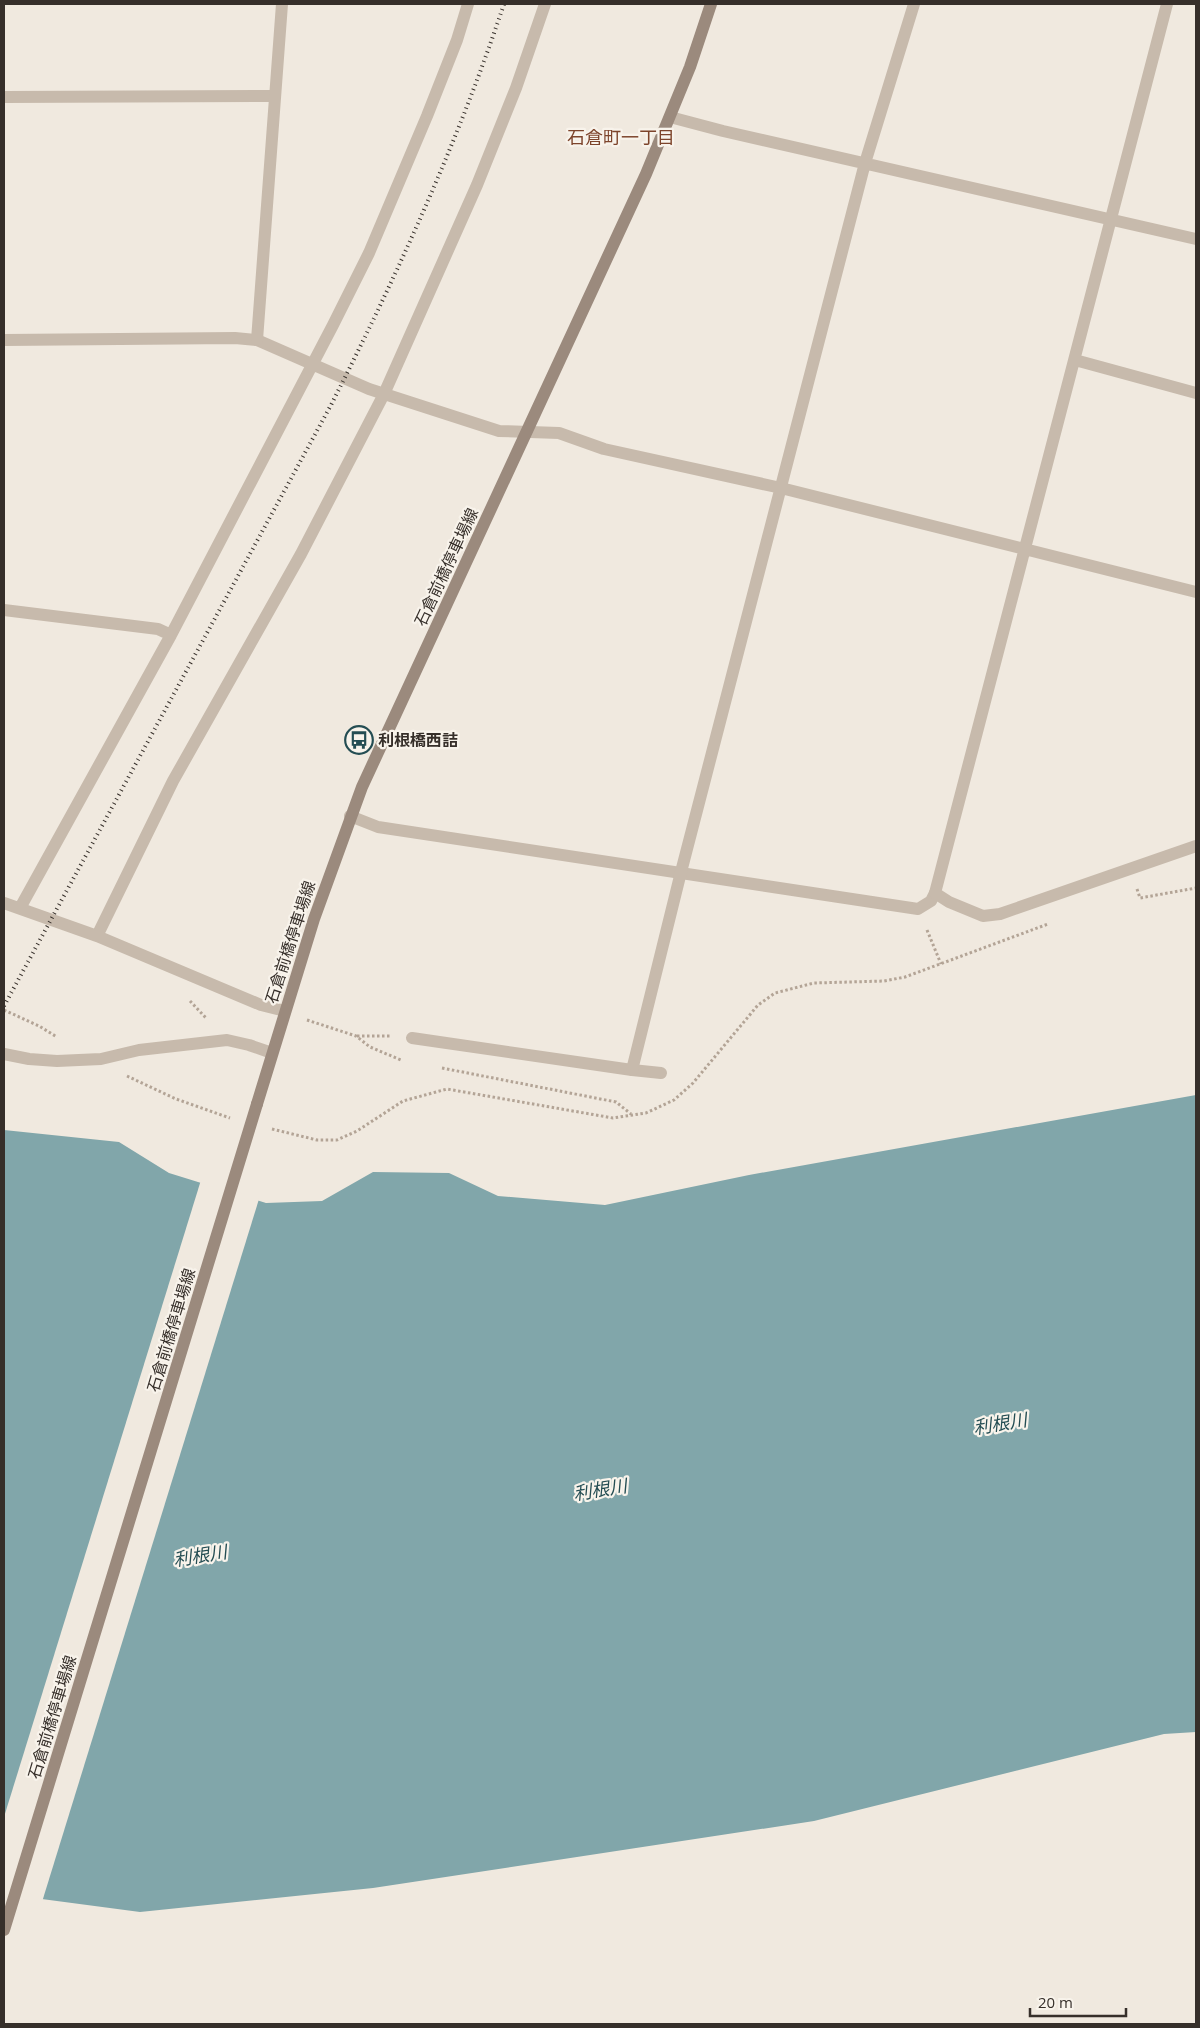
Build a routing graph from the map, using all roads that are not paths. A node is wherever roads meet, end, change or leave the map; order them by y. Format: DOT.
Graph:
graph roads {
  1 [pos="282,4"];
  2 [pos="468,4"];
  3 [pos="545,4"];
  4 [pos="711,4"];
  5 [pos="914,4"];
  6 [pos="1168,4"];
  7 [pos="274,96"];
  8 [pos="4,97"];
  9 [pos="670,117"];
  10 [pos="865,163"];
  11 [pos="1111,220"];
  12 [pos="1196,239"];
  13 [pos="4,340"];
  14 [pos="257,340"];
  15 [pos="1076,360"];
  16 [pos="314,364"];
  17 [pos="1196,393"];
  18 [pos="384,394"];
  19 [pos="528,431"];
  20 [pos="781,488"];
  21 [pos="1025,549"];
  22 [pos="1196,592"];
  23 [pos="4,610"];
  24 [pos="171,635"];
  25 [pos="350,816"];
  26 [pos="1196,846"];
  27 [pos="681,872"];
  28 [pos="935,893"];
  29 [pos="4,903"];
  30 [pos="20,908"];
  31 [pos="96,936"];
  32 [pos="285,1011"];
  33 [pos="412,1038"];
  34 [pos="4,1054"];
  35 [pos="272,1054"];
  36 [pos="632,1070"];
  37 [pos="661,1072"];
  38 [pos="4,1930"];
  1 -- 7 [label="street"];
  2 -- 16 [label="street"];
  3 -- 18 [label="street"];
  4 -- 9 [label="main road, 石倉前橋停車場線"];
  5 -- 10 [label="street"];
  6 -- 11 [label="street"];
  7 -- 8 [label="street"];
  7 -- 14 [label="street"];
  9 -- 10 [label="street"];
  9 -- 19 [label="main road, 石倉前橋停車場線"];
  10 -- 11 [label="street"];
  10 -- 20 [label="street"];
  11 -- 12 [label="street"];
  11 -- 15 [label="street"];
  13 -- 14 [label="street"];
  14 -- 16 [label="street"];
  15 -- 17 [label="street"];
  15 -- 21 [label="street"];
  16 -- 18 [label="street"];
  16 -- 24 [label="street"];
  18 -- 19 [label="street"];
  18 -- 31 [label="street"];
  19 -- 20 [label="street"];
  19 -- 25 [label="main road, 石倉前橋停車場線"];
  20 -- 21 [label="street"];
  20 -- 27 [label="street"];
  21 -- 22 [label="street"];
  21 -- 28 [label="street"];
  23 -- 24 [label="street"];
  24 -- 30 [label="street"];
  25 -- 27 [label="street"];
  25 -- 32 [label="main road, 石倉前橋停車場線"];
  26 -- 28 [label="street"];
  27 -- 28 [label="street"];
  27 -- 36 [label="street"];
  29 -- 30 [label="street"];
  30 -- 31 [label="street"];
  31 -- 32 [label="street"];
  32 -- 35 [label="main road, 石倉前橋停車場線"];
  33 -- 36 [label="street"];
  34 -- 35 [label="street"];
  35 -- 38 [label="main road, 石倉前橋停車場線, bridge"];
  36 -- 37 [label="street"];
}
